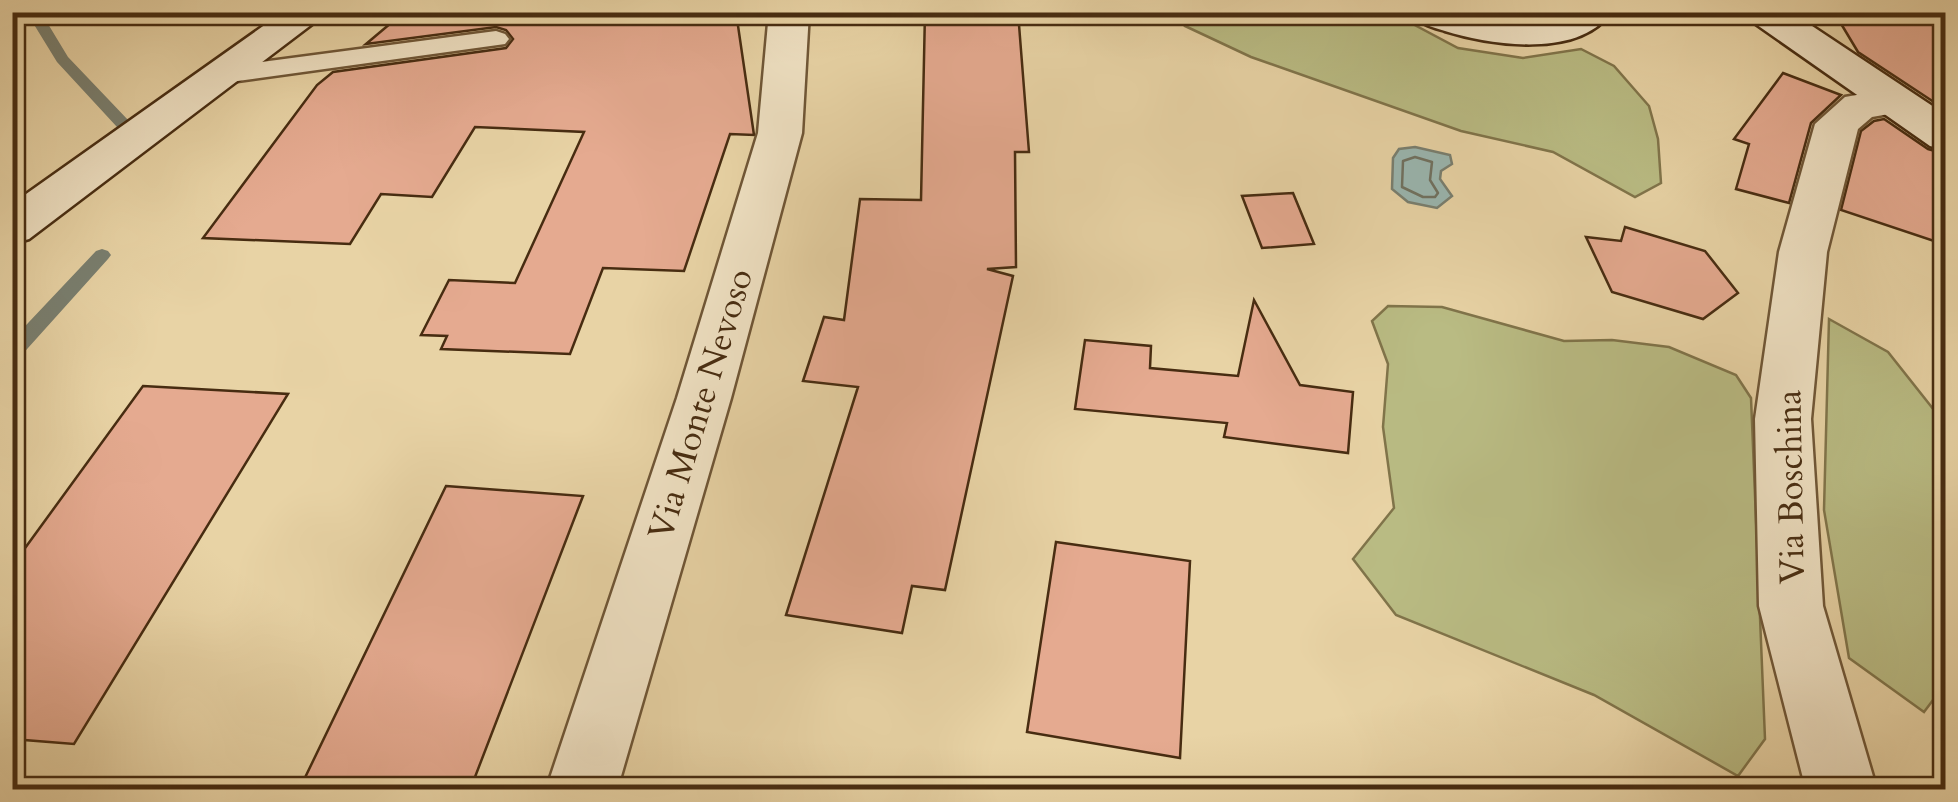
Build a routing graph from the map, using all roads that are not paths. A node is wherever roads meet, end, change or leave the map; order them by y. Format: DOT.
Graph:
graph roads {
  1 [pos="309,12"];
  2 [pos="788,12"];
  3 [pos="1430,12"];
  4 [pos="1592,12"];
  5 [pos="1764,12"];
  6 [pos="1800,26"];
  7 [pos="496,39"];
  8 [pos="223,75"];
  9 [pos="1891,102"];
  10 [pos="1946,136"];
  11 [pos="12,228"];
  12 [pos="1823,721"];
  13 [pos="580,790"];
  14 [pos="1811,790"];
  15 [pos="1842,790"];
  1 -- 8 [label="street"];
  2 -- 13 [label="street, Via Monte Nevoso"];
  3 -- 4 [label="street"];
  5 -- 6 [label="street"];
  6 -- 9 [label="street"];
  7 -- 8 [label="lane"];
  8 -- 11 [label="street"];
  9 -- 10 [label="street"];
  9 -- 12 [label="street, Via Boschina"];
  12 -- 14 [label="street"];
  12 -- 15 [label="street, Via Boschina"];
}
